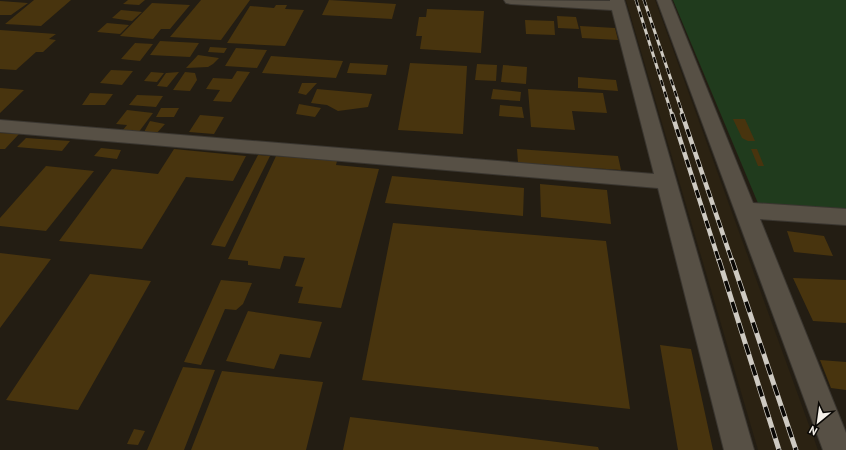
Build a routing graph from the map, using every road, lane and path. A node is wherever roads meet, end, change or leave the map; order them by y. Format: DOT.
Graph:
graph roads {
  1 [pos="511,0"];
  2 [pos="664,0"];
  3 [pos="618,3"];
  4 [pos="0,126"];
  5 [pos="667,182"];
  6 [pos="744,210"];
  7 [pos="846,217"];
  8 [pos="739,450"];
  9 [pos="838,450"];
  1 -- 3 [label="street"];
  2 -- 6 [label="street"];
  3 -- 5 [label="street"];
  4 -- 5 [label="street"];
  5 -- 8 [label="street"];
  6 -- 7 [label="street"];
  6 -- 9 [label="street"];
}
